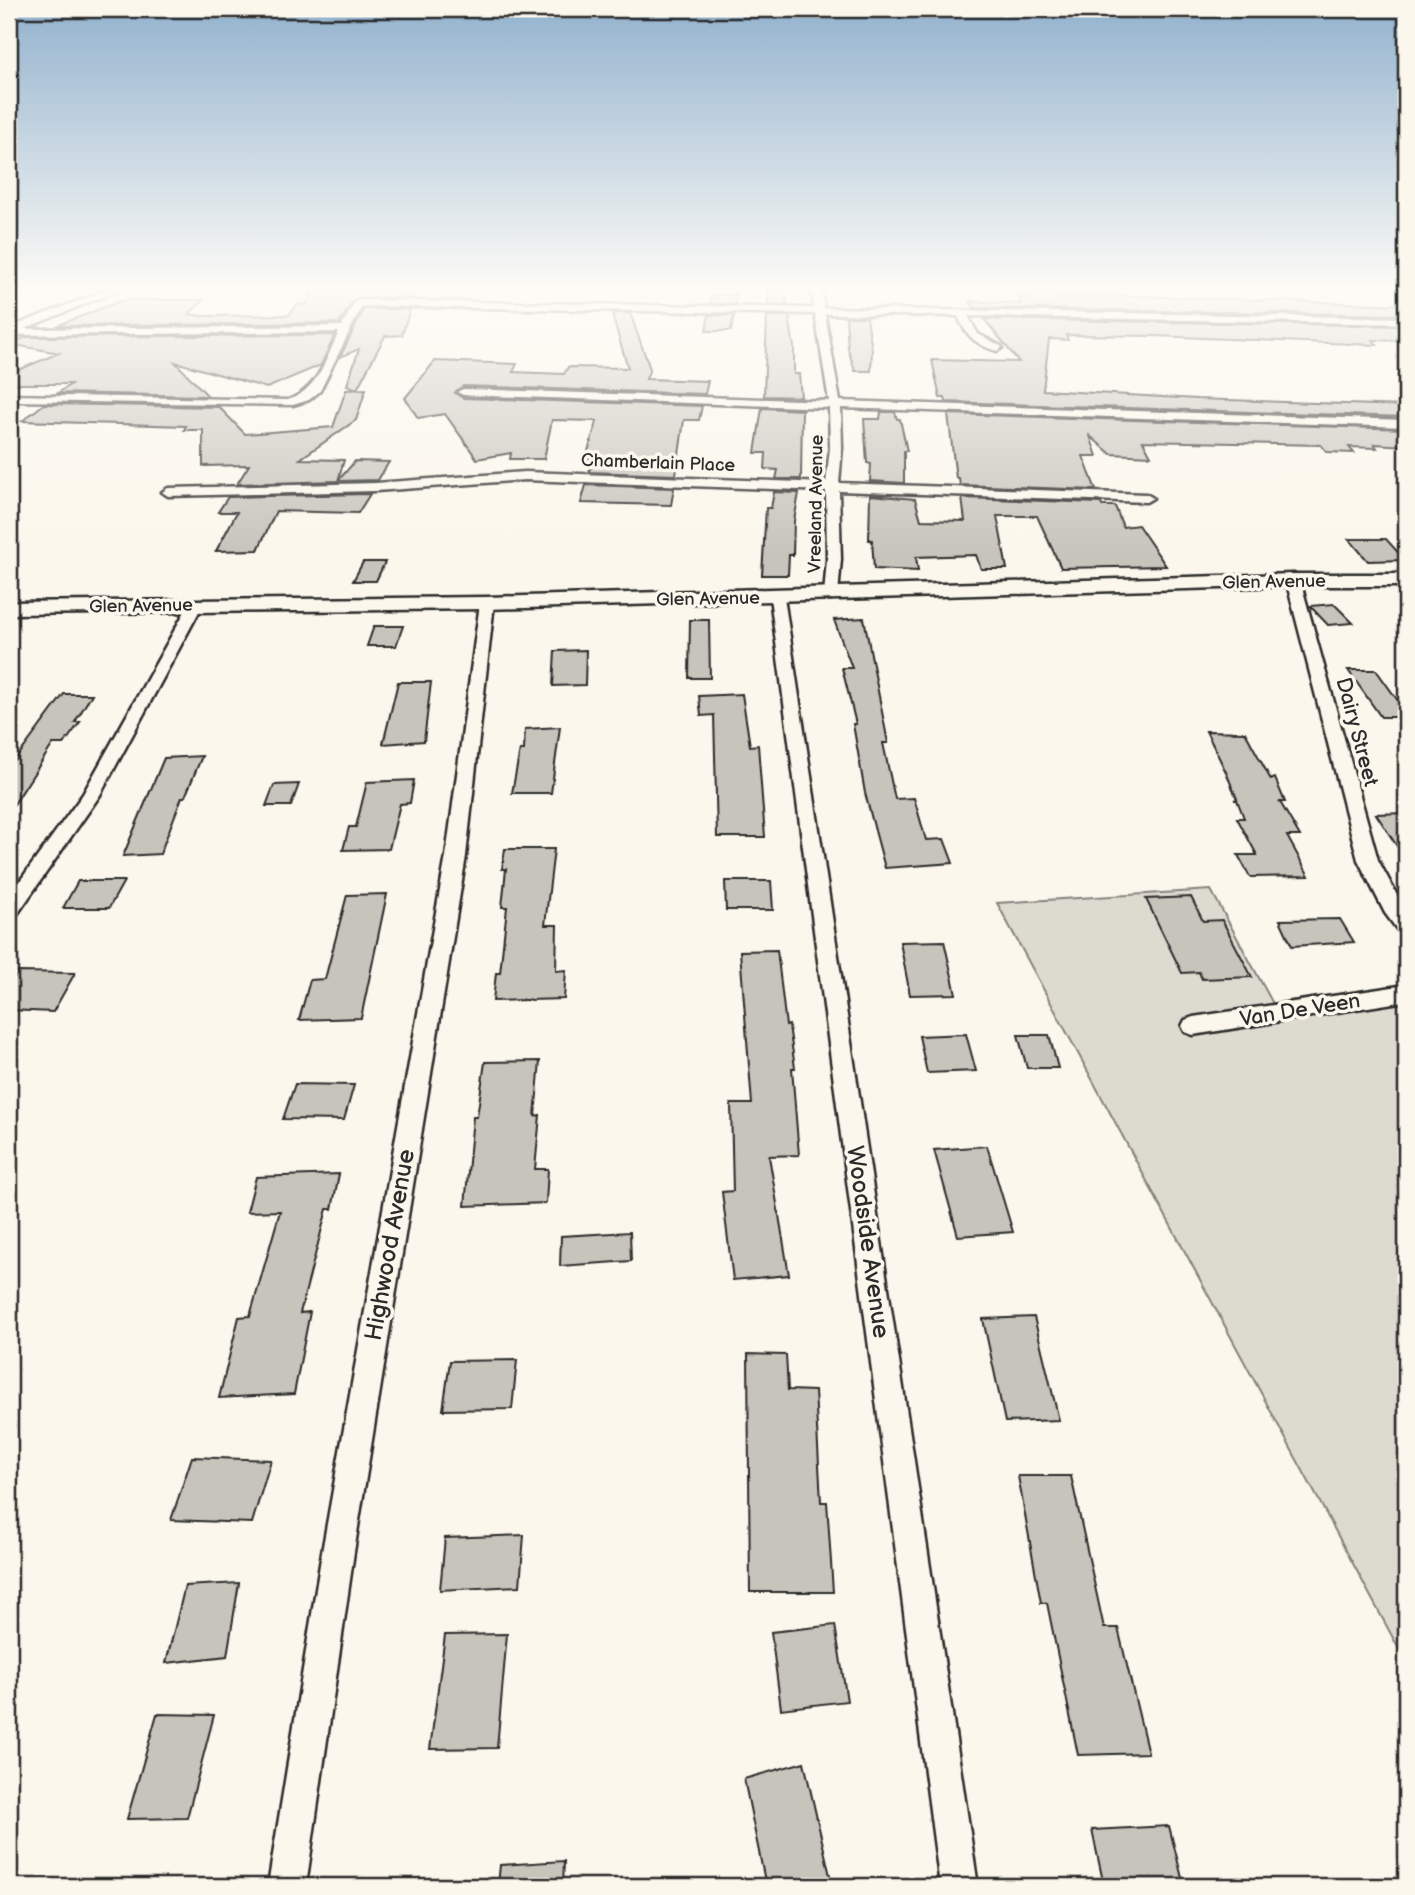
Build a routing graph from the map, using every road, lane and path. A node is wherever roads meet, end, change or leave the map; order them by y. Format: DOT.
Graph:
graph roads {
  1 [pos="322,378"];
  2 [pos="831,378"];
  3 [pos="463,392"];
  4 [pos="9,398"];
  5 [pos="835,406"];
  6 [pos="1406,424"];
  7 [pos="832,487"];
  8 [pos="168,492"];
  9 [pos="1146,498"];
  10 [pos="1293,580"];
  11 [pos="1406,580"];
  12 [pos="831,595"];
  13 [pos="777,597"];
  14 [pos="487,603"];
  15 [pos="195,606"];
  16 [pos="9,608"];
  17 [pos="9,911"];
  18 [pos="1406,927"];
  19 [pos="1406,993"];
  20 [pos="1193,1026"];
  21 [pos="287,1886"];
  22 [pos="959,1886"];
  1 -- 4 [label="street"];
  2 -- 5 [label="street, Vreeland Avenue"];
  3 -- 5 [label="street"];
  5 -- 6 [label="street"];
  5 -- 7 [label="street, Vreeland Avenue"];
  7 -- 8 [label="street, Chamberlain Place"];
  7 -- 9 [label="street, Chamberlain Place"];
  7 -- 12 [label="street, Vreeland Avenue"];
  10 -- 11 [label="street, Glen Avenue"];
  10 -- 12 [label="street, Glen Avenue"];
  10 -- 18 [label="street, Dairy Street"];
  12 -- 13 [label="street, Glen Avenue"];
  13 -- 14 [label="street, Glen Avenue"];
  13 -- 22 [label="street, Woodside Avenue"];
  14 -- 15 [label="street, Glen Avenue"];
  14 -- 21 [label="street, Highwood Avenue"];
  15 -- 16 [label="street, Glen Avenue"];
  15 -- 17 [label="street"];
  19 -- 20 [label="street, Van De Veen"];
}
